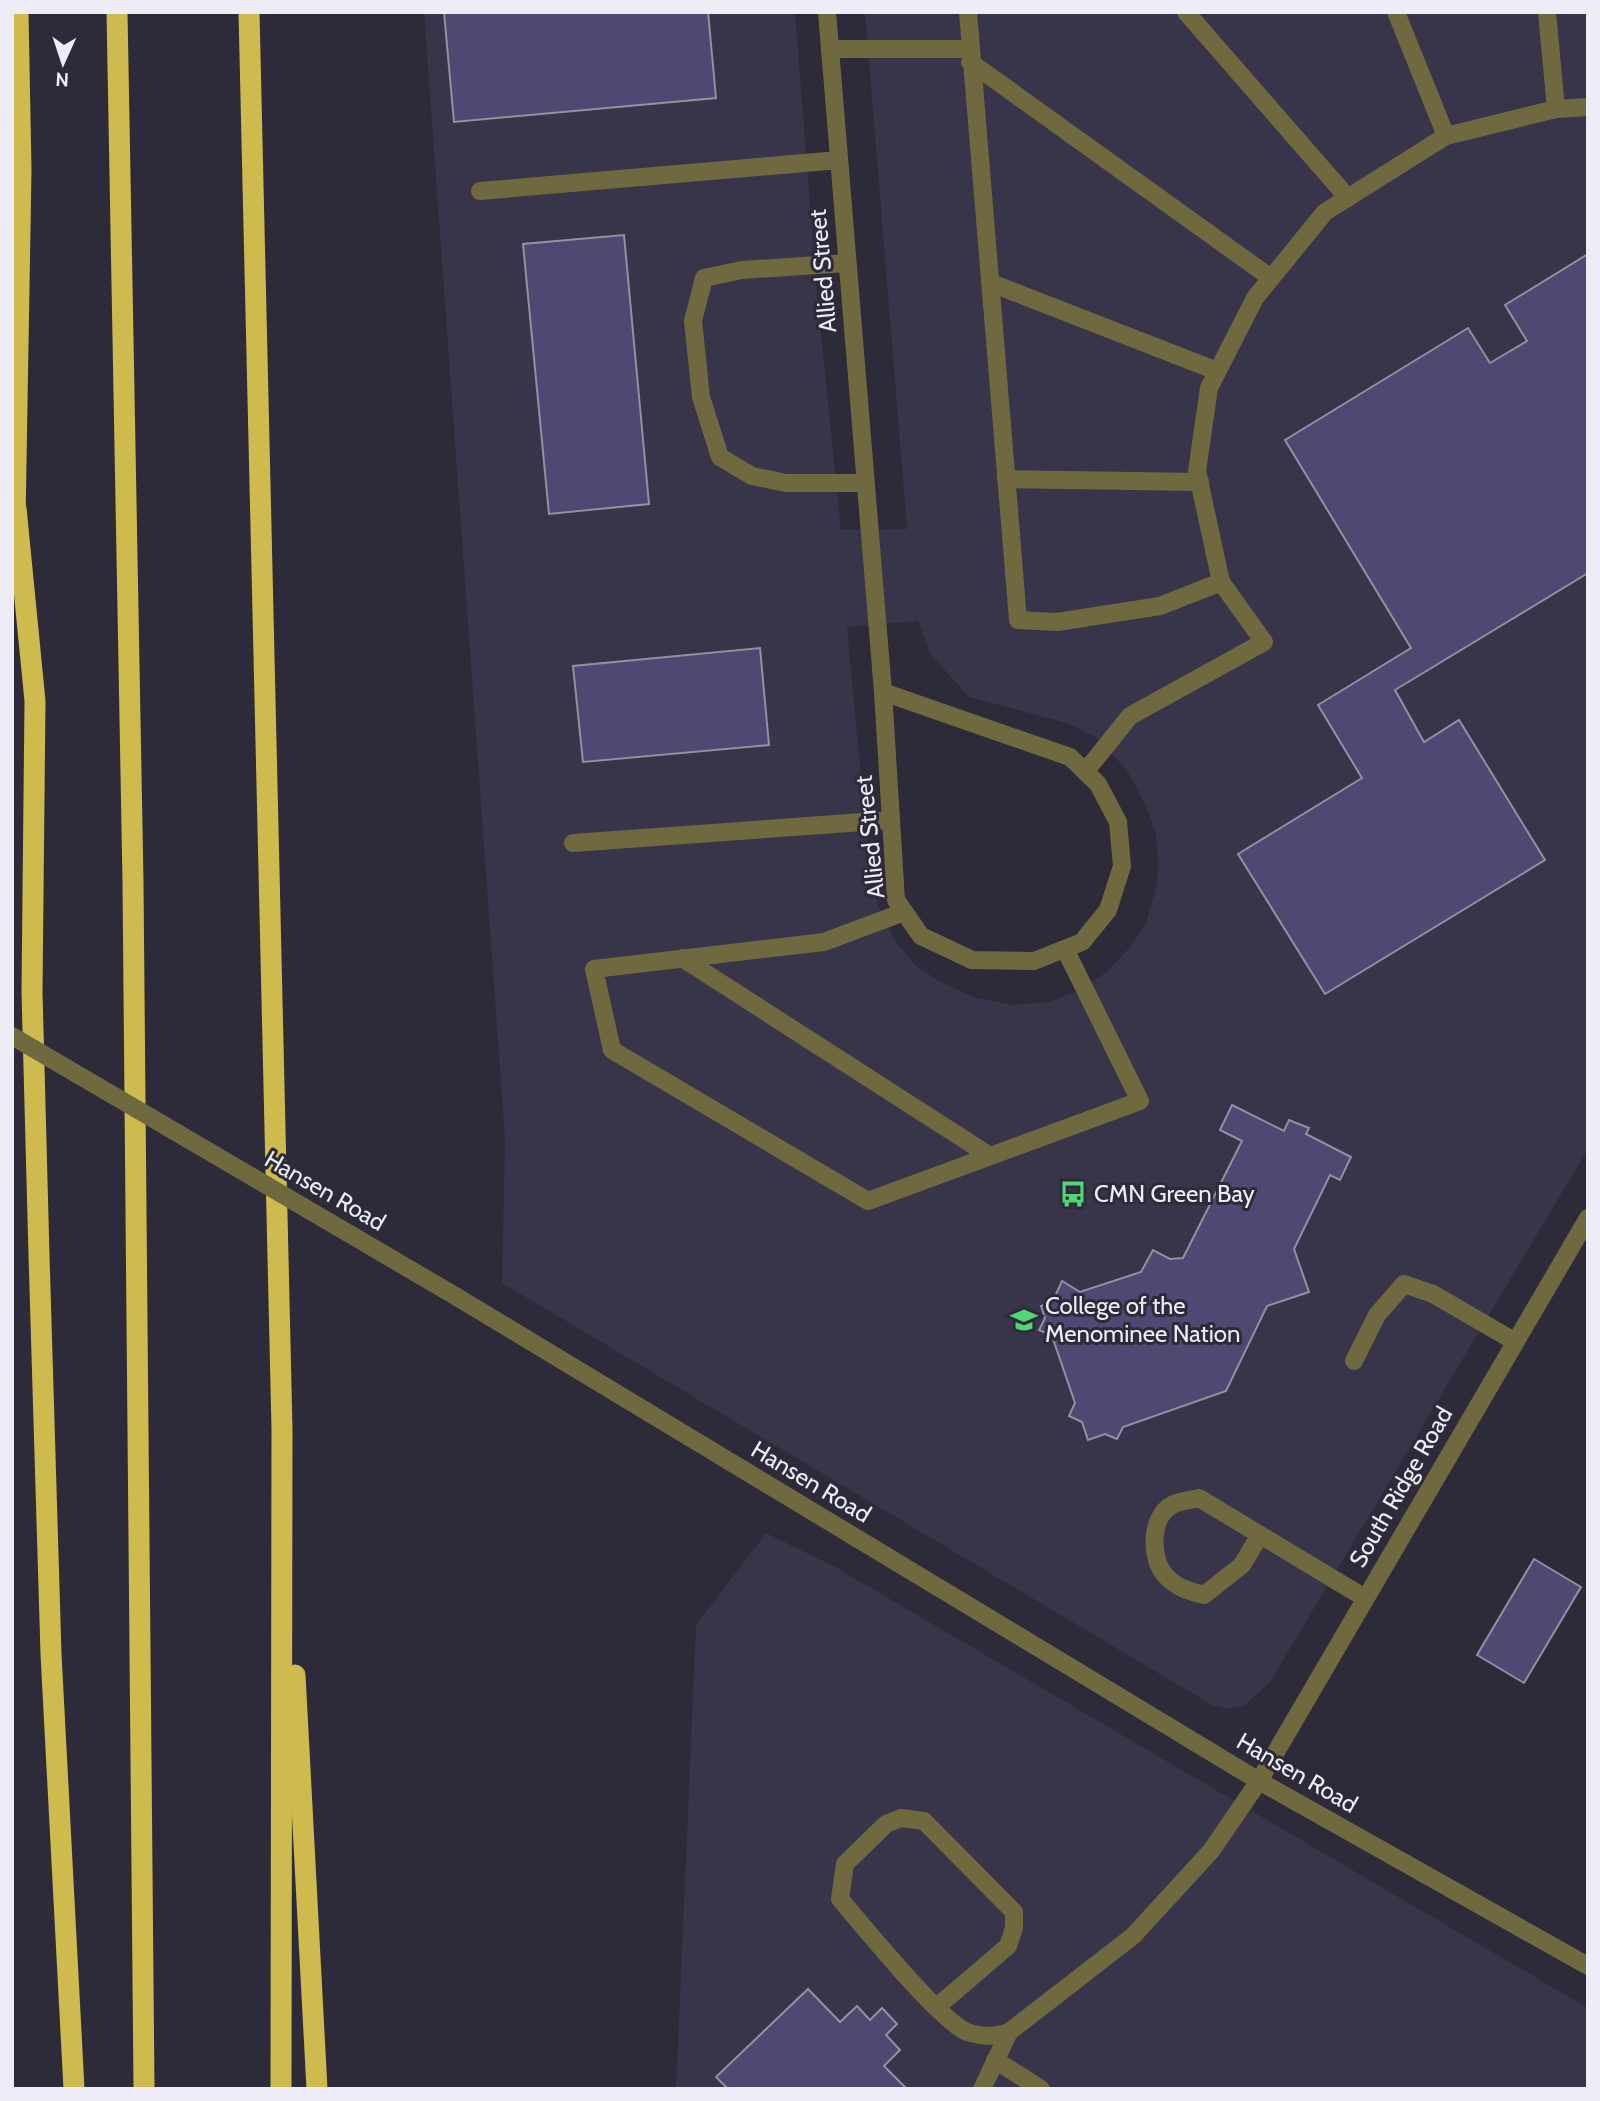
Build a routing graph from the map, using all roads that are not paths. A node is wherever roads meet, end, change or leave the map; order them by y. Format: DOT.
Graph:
graph roads {
  1 [pos="18,12"];
  2 [pos="117,12"];
  3 [pos="249,12"];
  4 [pos="827,12"];
  5 [pos="968,12"];
  6 [pos="1186,12"];
  7 [pos="1396,12"];
  8 [pos="1547,12"];
  9 [pos="830,49"];
  10 [pos="970,55"];
  11 [pos="1588,107"];
  12 [pos="1556,109"];
  13 [pos="1446,136"];
  14 [pos="839,160"];
  15 [pos="480,191"];
  16 [pos="1348,198"];
  17 [pos="847,263"];
  18 [pos="1271,278"];
  19 [pos="991,283"];
  20 [pos="1217,371"];
  21 [pos="1006,479"];
  22 [pos="1199,482"];
  23 [pos="865,483"];
  24 [pos="16,508"];
  25 [pos="12,568"];
  26 [pos="1221,582"];
  27 [pos="883,692"];
  28 [pos="1085,772"];
  29 [pos="891,820"];
  30 [pos="573,843"];
  31 [pos="904,912"];
  32 [pos="1065,949"];
  33 [pos="682,958"];
  34 [pos="12,1037"];
  35 [pos="990,1156"];
  36 [pos="1588,1218"];
  37 [pos="1514,1342"];
  38 [pos="1354,1361"];
  39 [pos="282,1429"];
  40 [pos="1260,1535"];
  41 [pos="1365,1598"];
  42 [pos="1259,1781"];
  43 [pos="1588,1966"];
  44 [pos="938,2007"];
  45 [pos="1009,2032"];
  46 [pos="995,2060"];
  47 [pos="74,2089"];
  48 [pos="144,2089"];
  49 [pos="281,2089"];
  50 [pos="317,2089"];
  51 [pos="982,2089"];
  52 [pos="1041,2089"];
  1 -- 24 [label="highway"];
  2 -- 48 [label="highway"];
  3 -- 39 [label="highway"];
  4 -- 9 [label="street, Allied Street"];
  5 -- 10 [label="street"];
  6 -- 16 [label="street"];
  7 -- 13 [label="street"];
  8 -- 12 [label="street"];
  9 -- 10 [label="street"];
  9 -- 14 [label="street, Allied Street"];
  10 -- 18 [label="street"];
  10 -- 19 [label="street"];
  11 -- 12 [label="street"];
  12 -- 13 [label="street"];
  13 -- 16 [label="street"];
  14 -- 15 [label="street"];
  14 -- 17 [label="street, Allied Street"];
  16 -- 18 [label="street"];
  17 -- 23 [label="street, Allied Street"];
  17 -- 23 [label="street"];
  18 -- 20 [label="street"];
  19 -- 20 [label="street"];
  19 -- 21 [label="street"];
  20 -- 22 [label="street"];
  21 -- 22 [label="street"];
  21 -- 26 [label="street"];
  22 -- 26 [label="street"];
  23 -- 27 [label="street, Allied Street"];
  24 -- 25 [label="highway"];
  24 -- 47 [label="highway"];
  26 -- 28 [label="street"];
  27 -- 28 [label="street, Allied Street"];
  27 -- 29 [label="street, Allied Street"];
  28 -- 32 [label="street, Allied Street"];
  29 -- 30 [label="street"];
  29 -- 31 [label="street, Allied Street"];
  31 -- 32 [label="street, Allied Street"];
  31 -- 33 [label="street"];
  32 -- 35 [label="street"];
  33 -- 35 [label="street"];
  33 -- 35 [label="street"];
  34 -- 42 [label="street, Hansen Road, bridge"];
  36 -- 37 [label="street, South Ridge Road"];
  37 -- 38 [label="street"];
  37 -- 41 [label="street, South Ridge Road"];
  39 -- 49 [label="highway"];
  39 -- 50 [label="highway"];
  40 -- 40 [label="street"];
  40 -- 41 [label="street"];
  41 -- 42 [label="street, South Ridge Road"];
  42 -- 43 [label="street, Hansen Road"];
  42 -- 45 [label="street, South Ridge Road"];
  44 -- 44 [label="street"];
  44 -- 45 [label="street"];
  45 -- 46 [label="street"];
  46 -- 51 [label="street"];
  46 -- 52 [label="street"];
}
